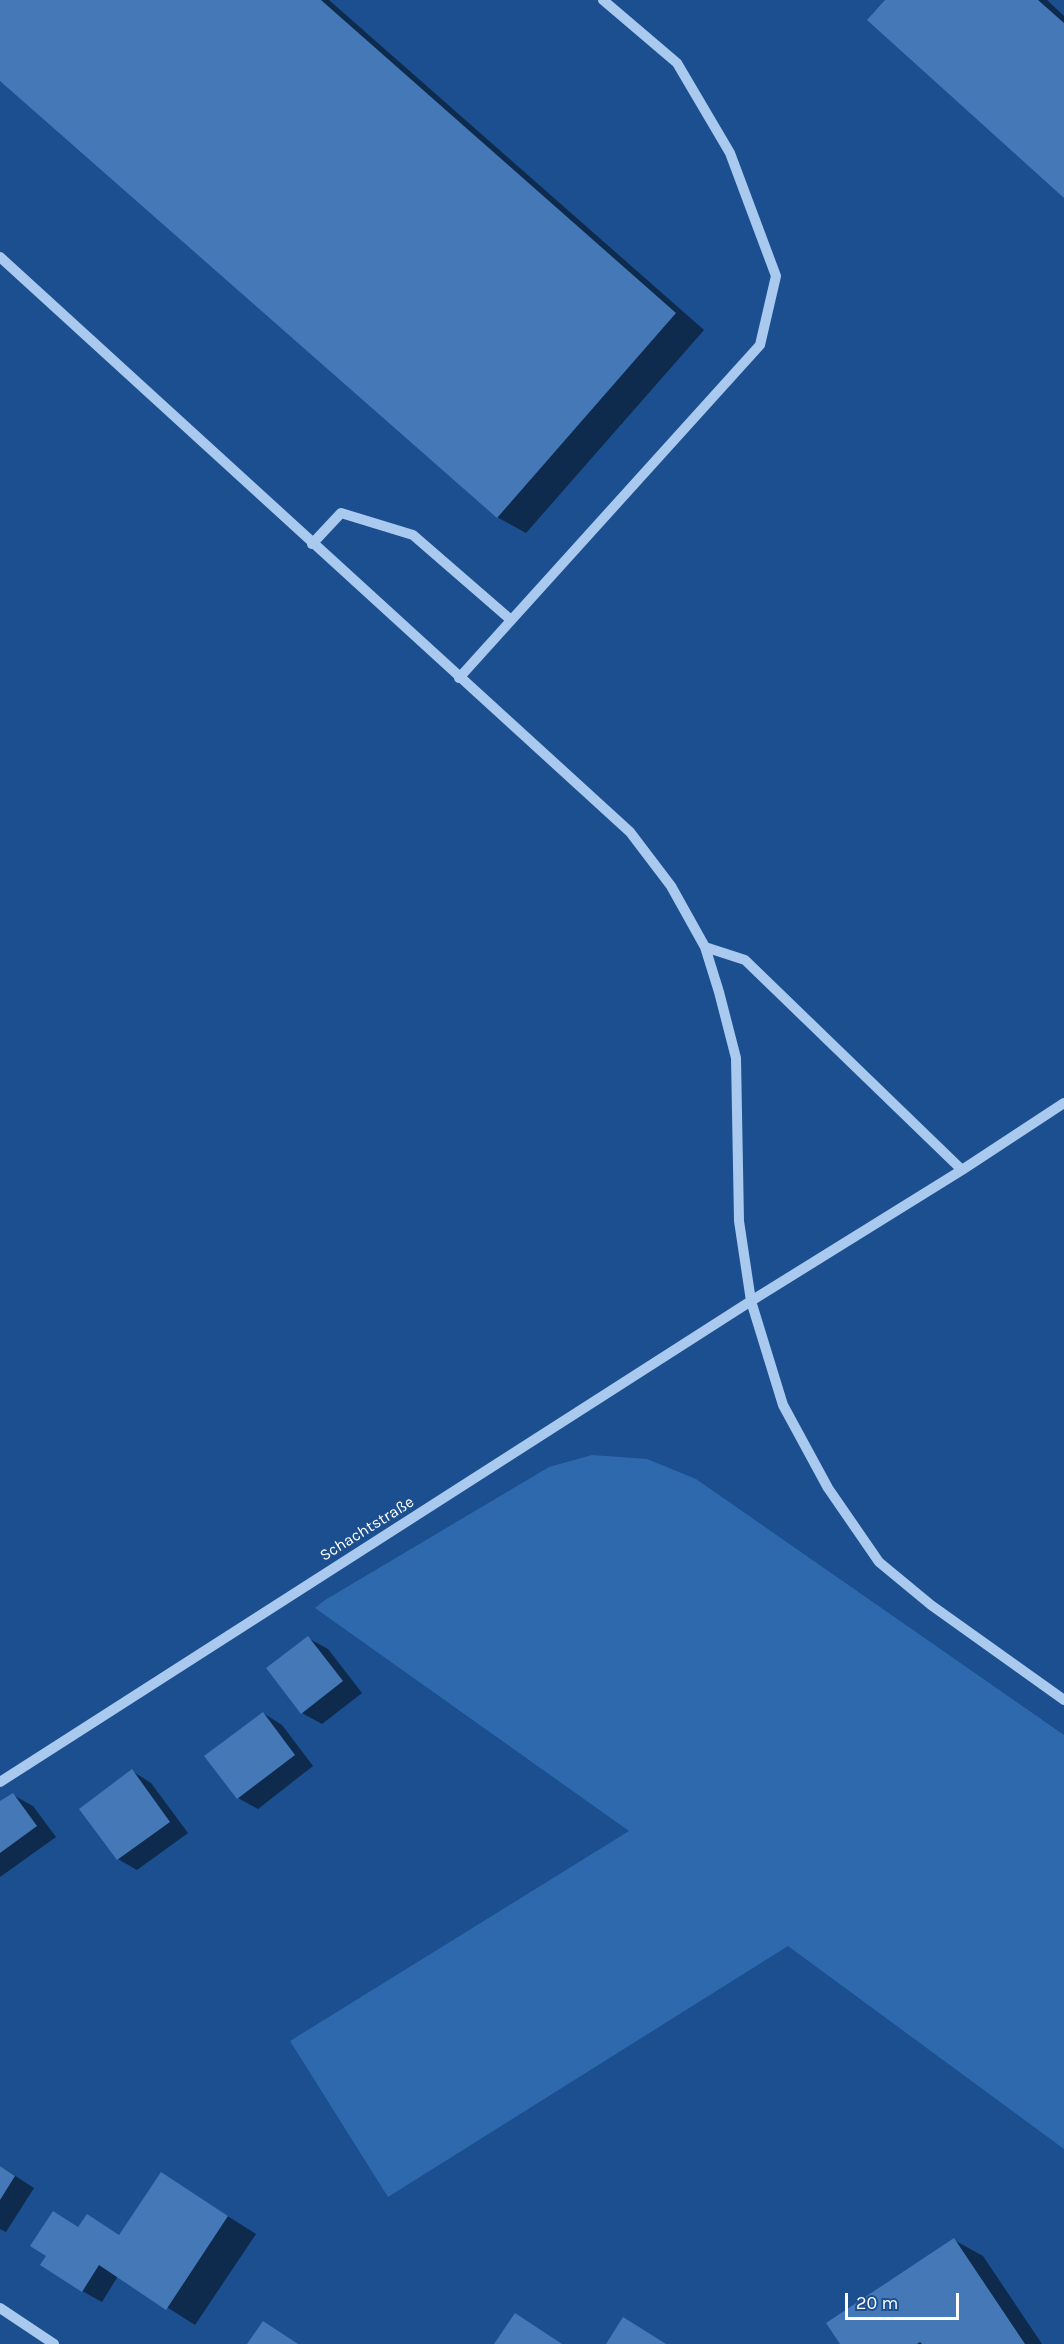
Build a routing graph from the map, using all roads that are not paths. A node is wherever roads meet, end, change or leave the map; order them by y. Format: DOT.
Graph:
graph roads {
  1 [pos="603,0"];
  2 [pos="0,257"];
  3 [pos="312,544"];
  4 [pos="511,620"];
  5 [pos="459,678"];
  6 [pos="705,947"];
  7 [pos="1064,1103"];
  8 [pos="962,1170"];
  9 [pos="751,1301"];
  10 [pos="1064,1700"];
  11 [pos="0,1782"];
  12 [pos="0,2308"];
  13 [pos="54,2344"];
  1 -- 4 [label="street"];
  2 -- 3 [label="street"];
  3 -- 4 [label="street"];
  3 -- 5 [label="street"];
  4 -- 5 [label="street"];
  5 -- 6 [label="street"];
  6 -- 8 [label="street"];
  6 -- 9 [label="street"];
  7 -- 8 [label="street, Schachtstraße"];
  8 -- 9 [label="street, Schachtstraße"];
  9 -- 10 [label="street"];
  9 -- 11 [label="street, Schachtstraße"];
  12 -- 13 [label="street"];
}
